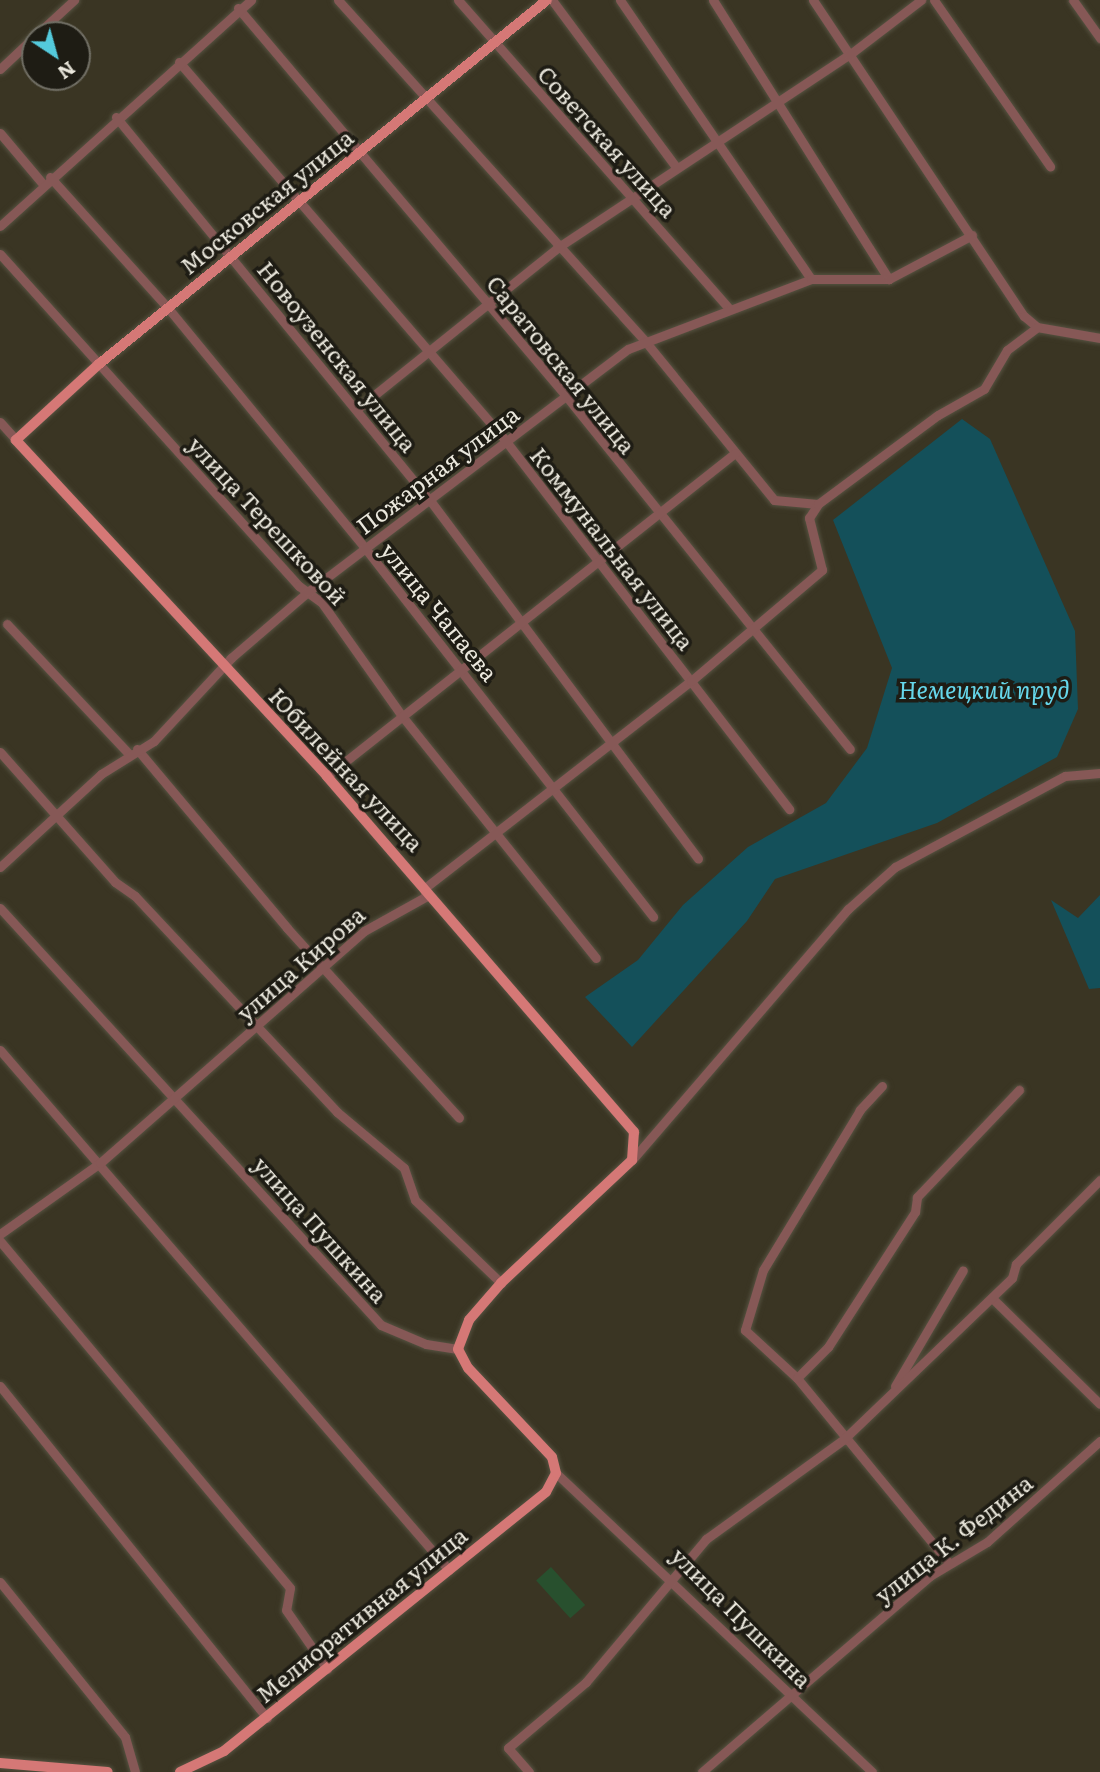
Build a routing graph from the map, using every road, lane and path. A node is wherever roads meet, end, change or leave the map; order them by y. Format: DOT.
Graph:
graph roads {
  1 [pos="74,0"];
  2 [pos="251,0"];
  3 [pos="338,0"];
  4 [pos="458,0"];
  5 [pos="549,0"];
  6 [pos="620,0"];
  7 [pos="713,0"];
  8 [pos="813,0"];
  9 [pos="921,0"];
  10 [pos="934,0"];
  11 [pos="1073,0"];
  12 [pos="238,8"];
  13 [pos="52,21"];
  14 [pos="1100,38"];
  15 [pos="493,42"];
  16 [pos="21,50"];
  17 [pos="849,55"];
  18 [pos="179,62"];
  19 [pos="0,69"];
  20 [pos="426,96"];
  21 [pos="777,100"];
  22 [pos="116,117"];
  23 [pos="0,132"];
  24 [pos="715,140"];
  25 [pos="360,152"];
  26 [pos="1050,166"];
  27 [pos="676,167"];
  28 [pos="47,181"];
  29 [pos="633,195"];
  30 [pos="301,200"];
  31 [pos="0,226"];
  32 [pos="972,235"];
  33 [pos="557,248"];
  34 [pos="0,254"];
  35 [pos="232,255"];
  36 [pos="888,278"];
  37 [pos="811,279"];
  38 [pos="488,304"];
  39 [pos="168,308"];
  40 [pos="729,308"];
  41 [pos="1037,327"];
  42 [pos="1100,338"];
  43 [pos="645,341"];
  44 [pos="429,347"];
  45 [pos="99,364"];
  46 [pos="566,396"];
  47 [pos="357,410"];
  48 [pos="0,422"];
  49 [pos="16,440"];
  50 [pos="505,440"];
  51 [pos="736,453"];
  52 [pos="429,499"];
  53 [pos="818,504"];
  54 [pos="660,518"];
  55 [pos="365,548"];
  56 [pos="599,560"];
  57 [pos="309,591"];
  58 [pos="520,621"];
  59 [pos="8,624"];
  60 [pos="754,628"];
  61 [pos="223,666"];
  62 [pos="460,667"];
  63 [pos="691,681"];
  64 [pos="402,716"];
  65 [pos="608,745"];
  66 [pos="849,749"];
  67 [pos="133,751"];
  68 [pos="0,752"];
  69 [pos="1100,773"];
  70 [pos="327,776"];
  71 [pos="555,786"];
  72 [pos="789,809"];
  73 [pos="60,816"];
  74 [pos="496,833"];
  75 [pos="698,859"];
  76 [pos="0,867"];
  77 [pos="426,887"];
  78 [pos="0,908"];
  79 [pos="653,917"];
  80 [pos="596,958"];
  81 [pos="326,968"];
  82 [pos="258,1026"];
  83 [pos="0,1050"];
  84 [pos="882,1086"];
  85 [pos="1019,1090"];
  86 [pos="174,1098"];
  87 [pos="459,1118"];
  88 [pos="632,1160"];
  89 [pos="100,1164"];
  90 [pos="1100,1180"];
  91 [pos="0,1234"];
  92 [pos="0,1241"];
  93 [pos="963,1270"];
  94 [pos="501,1283"];
  95 [pos="992,1298"];
  96 [pos="458,1349"];
  97 [pos="797,1378"];
  98 [pos="0,1387"];
  99 [pos="888,1398"];
  100 [pos="1100,1404"];
  101 [pos="843,1440"];
  102 [pos="1100,1441"];
  103 [pos="556,1473"];
  104 [pos="948,1562"];
  105 [pos="449,1570"];
  106 [pos="677,1580"];
  107 [pos="0,1582"];
  108 [pos="327,1668"];
  109 [pos="790,1697"];
  110 [pos="267,1718"];
  111 [pos="0,1763"];
  112 [pos="100,1772"];
  113 [pos="108,1772"];
  114 [pos="135,1772"];
  115 [pos="180,1772"];
  116 [pos="529,1772"];
  117 [pos="702,1772"];
  118 [pos="872,1772"];
  1 -- 13 [label="street"];
  2 -- 12 [label="street"];
  3 -- 20 [label="street"];
  4 -- 15 [label="street, Советская улица"];
  5 -- 15 [label="main road, Московская улица"];
  5 -- 27 [label="street"];
  6 -- 24 [label="street"];
  7 -- 21 [label="street"];
  8 -- 17 [label="street"];
  9 -- 17 [label="street"];
  10 -- 26 [label="street"];
  11 -- 14 [label="street"];
  12 -- 18 [label="street"];
  12 -- 25 [label="street, Саратовская улица"];
  15 -- 20 [label="main road, Московская улица"];
  15 -- 29 [label="street, Советская улица"];
  16 -- 19 [label="street"];
  17 -- 21 [label="street"];
  17 -- 32 [label="street"];
  18 -- 22 [label="street"];
  18 -- 30 [label="street, Коммунальная улица"];
  20 -- 25 [label="main road, Московская улица"];
  20 -- 33 [label="street"];
  21 -- 24 [label="street"];
  21 -- 36 [label="street"];
  22 -- 28 [label="street"];
  22 -- 35 [label="street, Новоузенская улица"];
  23 -- 28 [label="street, улица Чапаева"];
  24 -- 27 [label="street"];
  24 -- 37 [label="street"];
  25 -- 30 [label="main road, Московская улица"];
  25 -- 38 [label="street, Саратовская улица"];
  27 -- 29 [label="street"];
  28 -- 31 [label="street"];
  28 -- 39 [label="street, улица Чапаева"];
  29 -- 33 [label="street"];
  29 -- 40 [label="street, Советская улица"];
  30 -- 35 [label="main road, Московская улица"];
  30 -- 44 [label="street, Коммунальная улица"];
  32 -- 36 [label="street, Пожарная улица"];
  32 -- 41 [label="street"];
  33 -- 38 [label="street"];
  33 -- 43 [label="street"];
  34 -- 45 [label="street, улица Терешковой"];
  35 -- 39 [label="main road, Московская улица"];
  35 -- 47 [label="street, Новоузенская улица"];
  36 -- 37 [label="street, Пожарная улица"];
  37 -- 40 [label="street, Пожарная улица"];
  38 -- 44 [label="street"];
  38 -- 46 [label="street, Саратовская улица"];
  39 -- 45 [label="main road, Московская улица"];
  39 -- 55 [label="street, улица Чапаева"];
  40 -- 43 [label="street, Пожарная улица"];
  41 -- 42 [label="street"];
  41 -- 53 [label="street"];
  43 -- 46 [label="street, Пожарная улица"];
  43 -- 51 [label="street"];
  44 -- 47 [label="street"];
  44 -- 50 [label="street, Коммунальная улица"];
  45 -- 49 [label="main road, Московская улица"];
  45 -- 57 [label="street, улица Терешковой"];
  46 -- 50 [label="street, Пожарная улица"];
  46 -- 54 [label="street, Саратовская улица"];
  47 -- 52 [label="street, Новоузенская улица"];
  48 -- 49 [label="street, Юбилейная улица"];
  49 -- 61 [label="main road, Юбилейная улица"];
  50 -- 52 [label="street, Пожарная улица"];
  50 -- 56 [label="street, Коммунальная улица"];
  51 -- 53 [label="street"];
  51 -- 54 [label="street"];
  52 -- 55 [label="street, Пожарная улица"];
  52 -- 58 [label="street, Новоузенская улица"];
  53 -- 60 [label="street, улица Кирова"];
  54 -- 56 [label="street"];
  54 -- 60 [label="street, Саратовская улица"];
  55 -- 57 [label="street, Пожарная улица"];
  55 -- 62 [label="street, улица Чапаева"];
  56 -- 58 [label="street"];
  56 -- 63 [label="street, Коммунальная улица"];
  57 -- 61 [label="street, Пожарная улица"];
  57 -- 64 [label="street, улица Терешковой"];
  58 -- 62 [label="street"];
  58 -- 65 [label="street, Новоузенская улица"];
  59 -- 67 [label="street"];
  60 -- 63 [label="street, улица Кирова"];
  60 -- 66 [label="street, Саратовская улица"];
  61 -- 67 [label="street, Пожарная улица"];
  61 -- 70 [label="main road, Юбилейная улица"];
  62 -- 64 [label="street"];
  62 -- 71 [label="street, улица Чапаева"];
  63 -- 65 [label="street, улица Кирова"];
  63 -- 72 [label="street, Коммунальная улица"];
  64 -- 70 [label="street"];
  64 -- 74 [label="street, улица Терешковой"];
  65 -- 71 [label="street, улица Кирова"];
  65 -- 75 [label="street, Новоузенская улица"];
  67 -- 73 [label="street, Пожарная улица"];
  67 -- 81 [label="street"];
  68 -- 73 [label="street"];
  69 -- 88 [label="street"];
  70 -- 77 [label="main road, Юбилейная улица"];
  71 -- 74 [label="street, улица Кирова"];
  71 -- 79 [label="street, улица Чапаева"];
  73 -- 76 [label="street, Пожарная улица"];
  73 -- 82 [label="street"];
  74 -- 77 [label="street, улица Кирова"];
  74 -- 80 [label="street, улица Терешковой"];
  77 -- 81 [label="street, улица Кирова"];
  77 -- 88 [label="main road, Юбилейная улица"];
  78 -- 86 [label="street, улица Пушкина"];
  81 -- 82 [label="street, улица Кирова"];
  81 -- 87 [label="street"];
  82 -- 86 [label="street, улица Кирова"];
  82 -- 94 [label="street"];
  83 -- 89 [label="street"];
  84 -- 97 [label="street"];
  85 -- 97 [label="street"];
  86 -- 89 [label="street, улица Кирова"];
  86 -- 96 [label="street, улица Пушкина"];
  88 -- 94 [label="main road"];
  89 -- 91 [label="street, улица Кирова"];
  89 -- 105 [label="street"];
  90 -- 95 [label="street"];
  92 -- 108 [label="street"];
  93 -- 99 [label="street"];
  94 -- 96 [label="main road"];
  95 -- 99 [label="street"];
  95 -- 100 [label="street"];
  96 -- 103 [label="main road, улица Пушкина"];
  97 -- 101 [label="street"];
  98 -- 110 [label="street"];
  99 -- 101 [label="street"];
  101 -- 104 [label="street"];
  101 -- 106 [label="street"];
  102 -- 104 [label="street, улица К. Федина"];
  103 -- 105 [label="main road, Мелиоративная улица"];
  103 -- 106 [label="street, улица Пушкина"];
  104 -- 109 [label="street, улица К. Федина"];
  105 -- 108 [label="main road, Мелиоративная улица"];
  106 -- 109 [label="street, улица Пушкина"];
  106 -- 116 [label="street"];
  107 -- 114 [label="street"];
  108 -- 110 [label="main road, Мелиоративная улица"];
  109 -- 117 [label="street, улица К. Федина"];
  109 -- 118 [label="street, улица Пушкина"];
  110 -- 115 [label="main road, Мелиоративная улица"];
  111 -- 112 [label="main road"];
  112 -- 113 [label="main road"];
}
